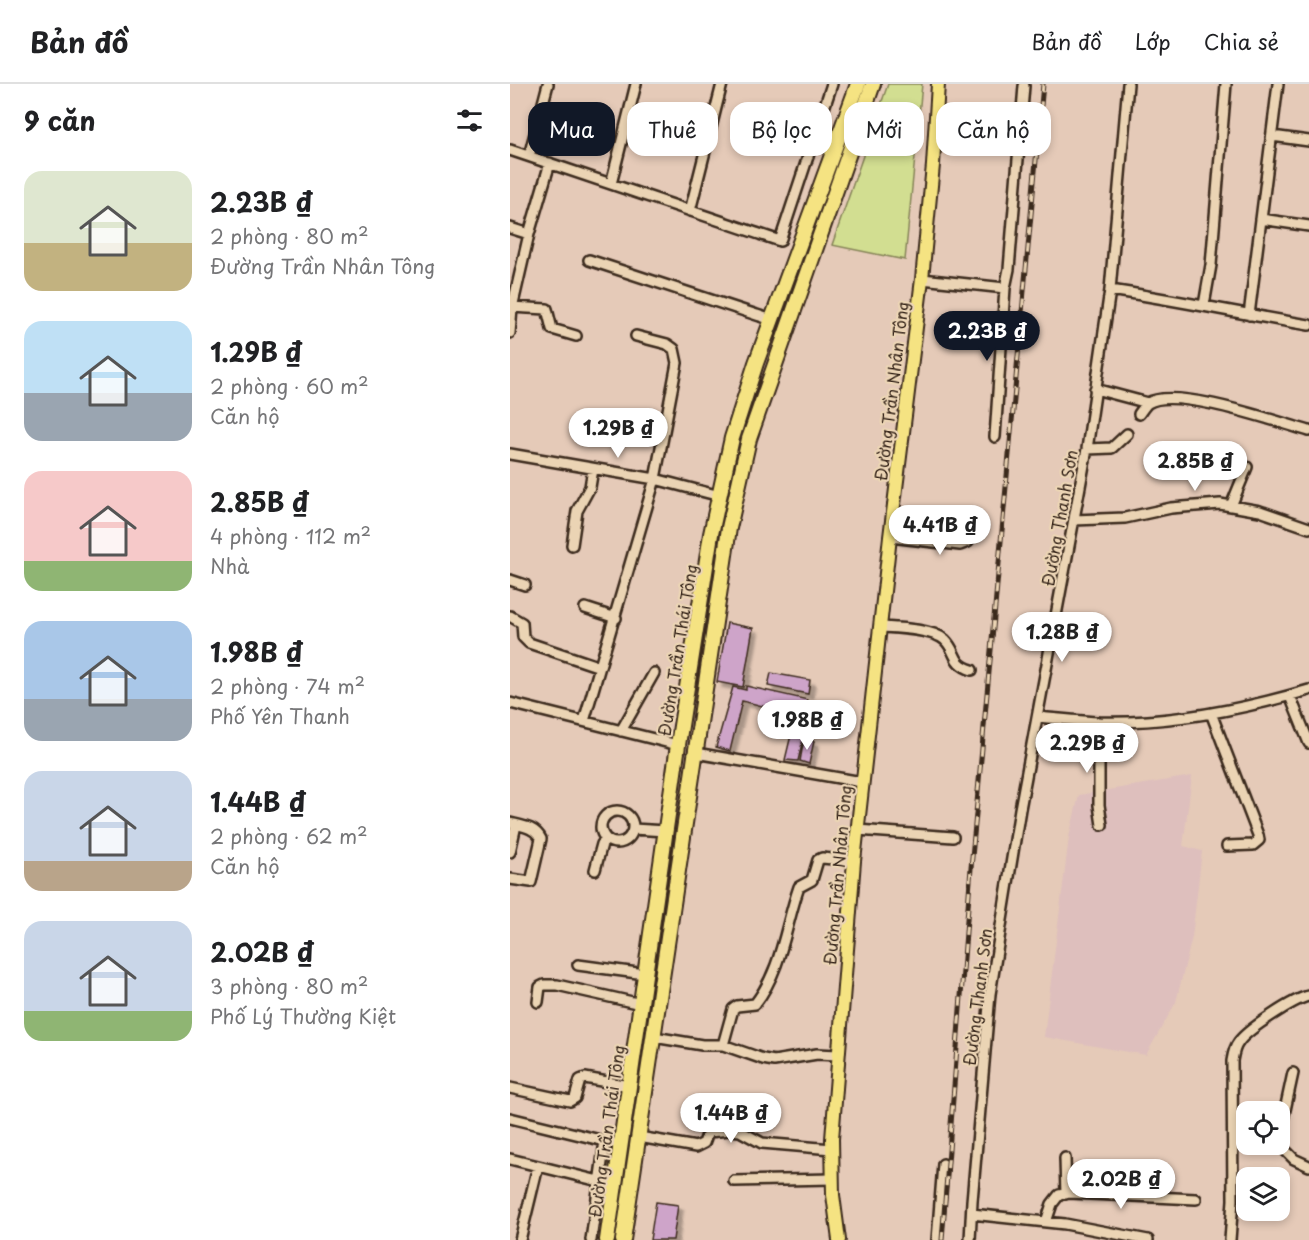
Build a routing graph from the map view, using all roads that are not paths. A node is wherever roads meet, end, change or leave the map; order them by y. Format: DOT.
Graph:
graph roads {
  1 [pos="548,84"];
  2 [pos="636,84"];
  3 [pos="722,84"];
  4 [pos="832,84"];
  5 [pos="858,84"];
  6 [pos="873,84"];
  7 [pos="938,84"];
  8 [pos="1128,84"];
  9 [pos="1226,84"];
  10 [pos="1278,84"];
  11 [pos="1024,86"];
  12 [pos="543,102"];
  13 [pos="1272,136"];
  14 [pos="1309,141"];
  15 [pos="510,150"];
  16 [pos="528,156"];
  17 [pos="529,156"];
  18 [pos="550,164"];
  19 [pos="611,184"];
  20 [pos="690,210"];
  21 [pos="1261,219"];
  22 [pos="1309,226"];
  23 [pos="510,228"];
  24 [pos="529,234"];
  25 [pos="589,260"];
  26 [pos="922,279"];
  27 [pos="1005,288"];
  28 [pos="1110,290"];
  29 [pos="1204,305"];
  30 [pos="511,307"];
  31 [pos="1249,315"];
  32 [pos="772,320"];
  33 [pos="1309,325"];
  34 [pos="510,333"];
  35 [pos="576,336"];
  36 [pos="636,336"];
  37 [pos="1095,389"];
  38 [pos="1148,403"];
  39 [pos="1139,414"];
  40 [pos="1309,431"];
  41 [pos="1127,434"];
  42 [pos="995,436"];
  43 [pos="1087,448"];
  44 [pos="510,454"];
  45 [pos="1247,467"];
  46 [pos="593,469"];
  47 [pos="655,479"];
  48 [pos="720,496"];
  49 [pos="1231,506"];
  50 [pos="1074,520"];
  51 [pos="1309,528"];
  52 [pos="971,535"];
  53 [pos="890,537"];
  54 [pos="572,545"];
  55 [pos="510,580"];
  56 [pos="525,585"];
  57 [pos="585,608"];
  58 [pos="700,611"];
  59 [pos="716,613"];
  60 [pos="510,616"];
  61 [pos="616,618"];
  62 [pos="881,627"];
  63 [pos="600,667"];
  64 [pos="972,670"];
  65 [pos="654,673"];
  66 [pos="1309,690"];
  67 [pos="1290,696"];
  68 [pos="510,703"];
  69 [pos="1211,713"];
  70 [pos="1038,717"];
  71 [pos="584,722"];
  72 [pos="1099,722"];
  73 [pos="621,731"];
  74 [pos="1309,743"];
  75 [pos="678,745"];
  76 [pos="696,753"];
  77 [pos="862,782"];
  78 [pos="513,824"];
  79 [pos="1102,825"];
  80 [pos="633,829"];
  81 [pos="857,830"];
  82 [pos="666,831"];
  83 [pos="953,837"];
  84 [pos="607,840"];
  85 [pos="1227,846"];
  86 [pos="510,852"];
  87 [pos="854,861"];
  88 [pos="595,870"];
  89 [pos="510,879"];
  90 [pos="578,965"];
  91 [pos="645,974"];
  92 [pos="1309,996"];
  93 [pos="538,1002"];
  94 [pos="641,1004"];
  95 [pos="654,1037"];
  96 [pos="723,1045"];
  97 [pos="838,1055"];
  98 [pos="1293,1073"];
  99 [pos="647,1078"];
  100 [pos="630,1081"];
  101 [pos="510,1088"];
  102 [pos="1287,1101"];
  103 [pos="510,1118"];
  104 [pos="639,1137"];
  105 [pos="605,1141"];
  106 [pos="621,1145"];
  107 [pos="832,1149"];
  108 [pos="1290,1154"];
  109 [pos="1065,1158"];
  110 [pos="510,1159"];
  111 [pos="944,1164"];
  112 [pos="538,1166"];
  113 [pos="1309,1166"];
  114 [pos="833,1179"];
  115 [pos="599,1181"];
  116 [pos="734,1181"];
  117 [pos="615,1185"];
  118 [pos="1066,1194"];
  119 [pos="1196,1199"];
  120 [pos="972,1214"];
  121 [pos="1046,1222"];
  122 [pos="520,1240"];
  123 [pos="591,1240"];
  124 [pos="607,1240"];
  125 [pos="623,1240"];
  126 [pos="839,1240"];
  127 [pos="937,1240"];
  128 [pos="970,1240"];
  129 [pos="1148,1240"];
  130 [pos="1230,1240"];
  1 -- 12 [label="street"];
  2 -- 19 [label="street"];
  3 -- 20 [label="street"];
  4 -- 20 [label="street"];
  5 -- 32 [label="highway, Đường Trần Thái Tông"];
  6 -- 59 [label="highway, Đường Trần Thái Tông"];
  7 -- 26 [label="main road, Đường Trần Nhân Tông"];
  8 -- 28 [label="street, Đường Thanh Sơn"];
  9 -- 29 [label="street"];
  10 -- 13 [label="street"];
  11 -- 27 [label="street"];
  13 -- 14 [label="street"];
  13 -- 21 [label="street"];
  15 -- 16 [label="street"];
  17 -- 18 [label="street"];
  18 -- 19 [label="street"];
  18 -- 24 [label="street"];
  19 -- 20 [label="street"];
  21 -- 22 [label="street"];
  21 -- 31 [label="street"];
  23 -- 24 [label="street"];
  24 -- 30 [label="street"];
  25 -- 32 [label="street"];
  26 -- 27 [label="street"];
  26 -- 53 [label="main road, Đường Trần Nhân Tông"];
  27 -- 42 [label="street"];
  28 -- 29 [label="street"];
  28 -- 37 [label="street, Đường Thanh Sơn"];
  29 -- 31 [label="street"];
  30 -- 34 [label="street"];
  30 -- 35 [label="street"];
  31 -- 33 [label="street"];
  32 -- 48 [label="highway, Đường Trần Thái Tông"];
  36 -- 47 [label="street"];
  37 -- 38 [label="street"];
  37 -- 43 [label="street, Đường Thanh Sơn"];
  38 -- 39 [label="street"];
  38 -- 40 [label="street"];
  41 -- 43 [label="street"];
  43 -- 50 [label="street, Đường Thanh Sơn"];
  44 -- 46 [label="street"];
  45 -- 49 [label="street"];
  46 -- 47 [label="street"];
  46 -- 54 [label="street"];
  47 -- 48 [label="street"];
  47 -- 61 [label="street"];
  48 -- 58 [label="highway, Đường Trần Thái Tông"];
  49 -- 50 [label="street"];
  49 -- 51 [label="street"];
  50 -- 70 [label="street, Đường Thanh Sơn"];
  52 -- 53 [label="street"];
  53 -- 62 [label="main road, Đường Trần Nhân Tông"];
  55 -- 56 [label="street"];
  57 -- 61 [label="street"];
  58 -- 59 [label="highway"];
  58 -- 75 [label="highway, Đường Trần Thái Tông"];
  59 -- 76 [label="highway, Đường Trần Thái Tông"];
  60 -- 63 [label="street"];
  61 -- 63 [label="street"];
  62 -- 64 [label="street"];
  62 -- 77 [label="main road, Đường Trần Nhân Tông"];
  63 -- 71 [label="street"];
  65 -- 73 [label="street"];
  66 -- 67 [label="street"];
  67 -- 69 [label="street"];
  67 -- 74 [label="street"];
  68 -- 71 [label="street"];
  69 -- 72 [label="street"];
  69 -- 85 [label="street"];
  70 -- 72 [label="street"];
  70 -- 120 [label="street, Đường Thanh Sơn"];
  71 -- 73 [label="street"];
  72 -- 79 [label="street"];
  73 -- 75 [label="street"];
  75 -- 82 [label="highway, Đường Trần Thái Tông"];
  76 -- 77 [label="street"];
  76 -- 95 [label="highway, Đường Trần Thái Tông"];
  77 -- 81 [label="main road, Đường Trần Nhân Tông"];
  78 -- 86 [label="street"];
  78 -- 89 [label="street"];
  80 -- 82 [label="street"];
  80 -- 84 [label="street"];
  80 -- 84 [label="street"];
  81 -- 83 [label="street"];
  81 -- 87 [label="main road, Đường Trần Nhân Tông"];
  82 -- 91 [label="highway, Đường Trần Thái Tông"];
  84 -- 88 [label="street"];
  87 -- 96 [label="street"];
  87 -- 97 [label="main road, Đường Trần Nhân Tông"];
  90 -- 91 [label="street"];
  91 -- 94 [label="highway, Đường Trần Thái Tông"];
  92 -- 130 [label="street"];
  93 -- 94 [label="street"];
  94 -- 100 [label="highway, Đường Trần Thái Tông"];
  95 -- 96 [label="street"];
  95 -- 99 [label="highway, Đường Trần Thái Tông"];
  96 -- 97 [label="street"];
  97 -- 107 [label="main road, Đường Trần Nhân Tông"];
  98 -- 102 [label="street"];
  99 -- 100 [label="highway"];
  99 -- 104 [label="highway, Đường Trần Thái Tông"];
  100 -- 101 [label="street"];
  100 -- 106 [label="highway, Đường Trần Thái Tông"];
  103 -- 105 [label="street"];
  104 -- 107 [label="street"];
  104 -- 125 [label="highway, Đường Trần Thái Tông"];
  105 -- 106 [label="street"];
  105 -- 115 [label="street"];
  106 -- 117 [label="highway, Đường Trần Thái Tông"];
  107 -- 114 [label="main road, Đường Trần Nhân Tông"];
  108 -- 113 [label="street"];
  109 -- 118 [label="street"];
  110 -- 112 [label="street"];
  111 -- 127 [label="street"];
  112 -- 115 [label="street"];
  112 -- 122 [label="street"];
  114 -- 116 [label="street"];
  114 -- 126 [label="main road, Đường Trần Nhân Tông"];
  115 -- 117 [label="street"];
  115 -- 123 [label="street"];
  117 -- 124 [label="highway, Đường Trần Thái Tông"];
  118 -- 119 [label="street"];
  118 -- 121 [label="street"];
  120 -- 121 [label="street"];
  120 -- 128 [label="street, Đường Thanh Sơn"];
  121 -- 129 [label="street"];
}
